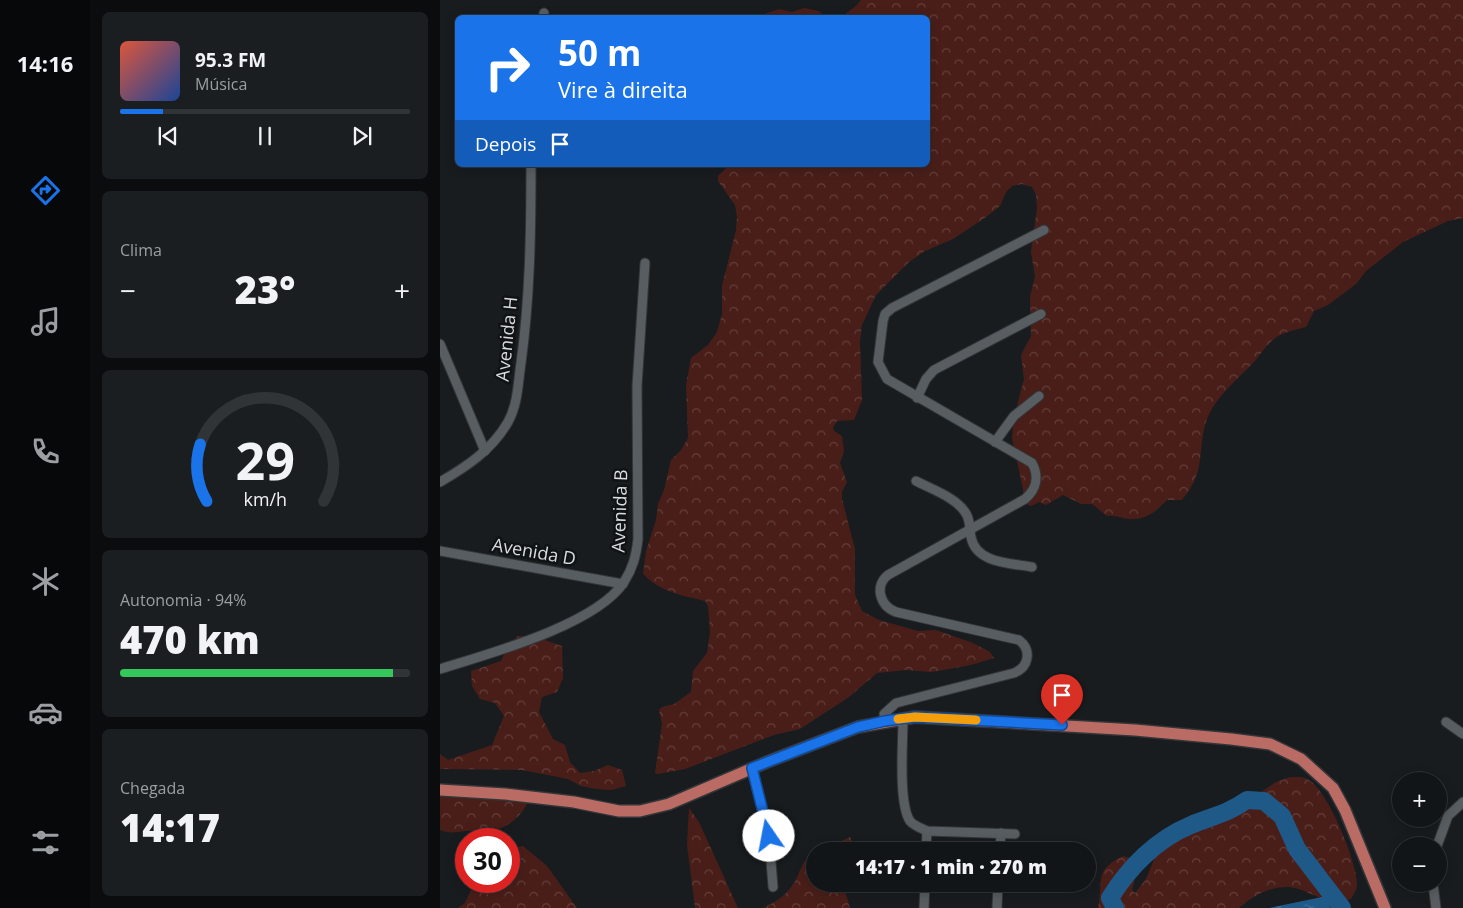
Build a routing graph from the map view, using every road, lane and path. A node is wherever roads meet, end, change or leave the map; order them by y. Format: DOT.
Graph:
graph roads {
  1 [pos="531,167"];
  2 [pos="1044,230"];
  3 [pos="645,263"];
  4 [pos="1042,314"];
  5 [pos="440,344"];
  6 [pos="1039,396"];
  7 [pos="917,398"];
  8 [pos="995,442"];
  9 [pos="485,451"];
  10 [pos="916,481"];
  11 [pos="440,482"];
  12 [pos="970,529"];
  13 [pos="440,551"];
  14 [pos="1032,567"];
  15 [pos="623,584"];
  16 [pos="440,669"];
  17 [pos="903,719"];
  18 [pos="885,721"];
  19 [pos="1446,722"];
  20 [pos="1463,734"];
  21 [pos="752,768"];
  22 [pos="440,790"];
  23 [pos="1463,802"];
  24 [pos="927,831"];
  25 [pos="1001,834"];
  26 [pos="1015,834"];
  27 [pos="1440,837"];
  28 [pos="926,842"];
  29 [pos="1001,842"];
  30 [pos="773,887"];
  31 [pos="925,892"];
  32 [pos="997,892"];
  33 [pos="1434,892"];
  34 [pos="924,908"];
  35 [pos="996,908"];
  36 [pos="1385,908"];
  37 [pos="1436,908"];
  1 -- 9 [label="street, Avenida H"];
  2 -- 7 [label="street"];
  3 -- 15 [label="street, Avenida B"];
  4 -- 7 [label="street"];
  5 -- 9 [label="street"];
  6 -- 8 [label="street"];
  7 -- 8 [label="street"];
  8 -- 12 [label="street"];
  9 -- 11 [label="street, Avenida H"];
  10 -- 12 [label="street"];
  12 -- 14 [label="street"];
  12 -- 18 [label="street"];
  13 -- 15 [label="street, Avenida D"];
  15 -- 16 [label="street, Avenida B"];
  17 -- 18 [label="main road"];
  17 -- 24 [label="street"];
  17 -- 36 [label="main road"];
  18 -- 21 [label="main road"];
  19 -- 20 [label="street"];
  21 -- 22 [label="main road"];
  21 -- 30 [label="street"];
  23 -- 27 [label="street"];
  24 -- 25 [label="street"];
  24 -- 28 [label="street"];
  25 -- 26 [label="street"];
  25 -- 29 [label="street"];
  31 -- 34 [label="street"];
  32 -- 35 [label="street"];
  33 -- 37 [label="street"];
}
